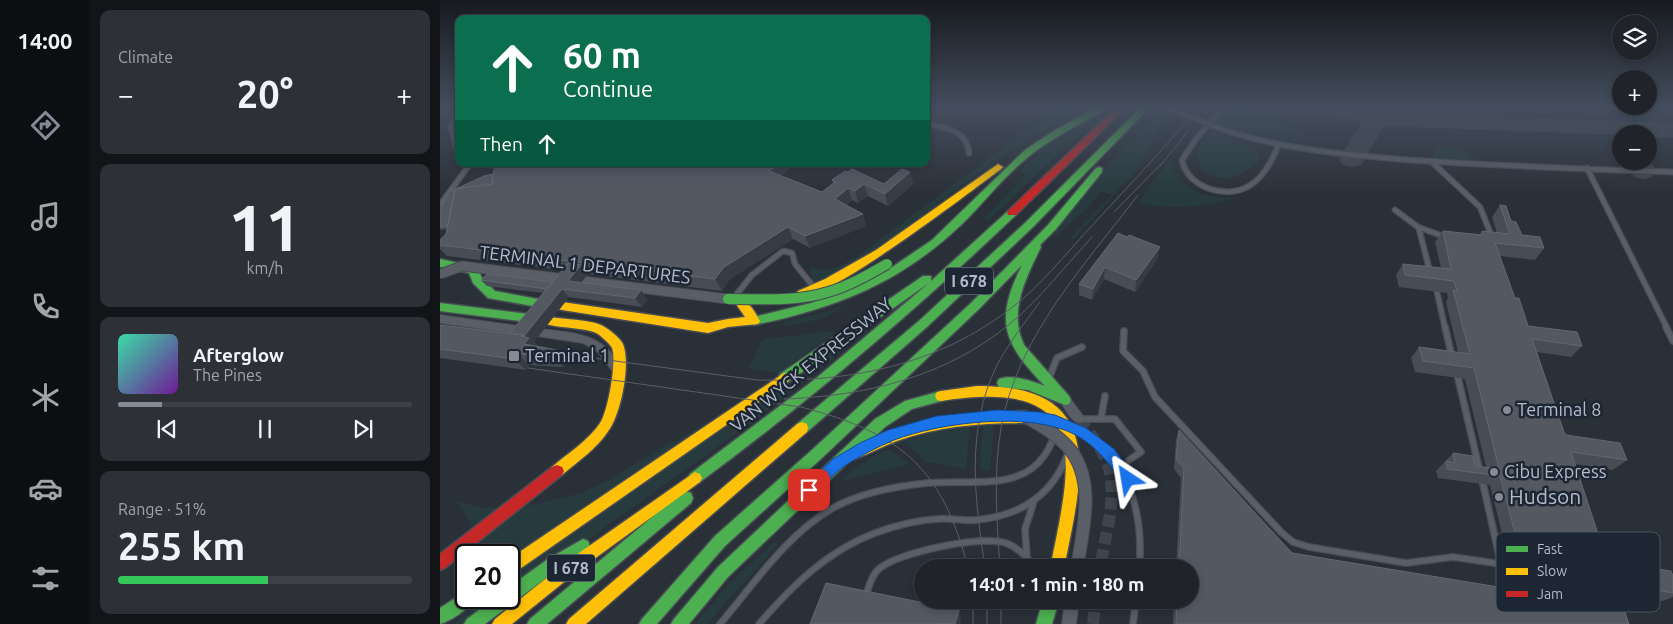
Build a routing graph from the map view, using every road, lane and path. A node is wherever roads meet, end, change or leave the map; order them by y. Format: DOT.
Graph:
graph roads {
  1 [pos="962,136"];
  2 [pos="1051,136"];
  3 [pos="1092,136"];
  4 [pos="1117,136"];
  5 [pos="1131,136"];
  6 [pos="1198,136"];
  7 [pos="1246,136"];
  8 [pos="1278,144"];
  9 [pos="1028,152"];
  10 [pos="969,153"];
  11 [pos="1432,162"];
  12 [pos="467,168"];
  13 [pos="1587,168"];
  14 [pos="1673,172"];
  15 [pos="958,198"];
  16 [pos="440,205"];
  17 [pos="1394,210"];
  18 [pos="1419,229"];
  19 [pos="986,238"];
  20 [pos="1452,239"];
  21 [pos="1040,240"];
  22 [pos="1486,240"];
  23 [pos="440,264"];
  24 [pos="473,270"];
  25 [pos="440,274"];
  26 [pos="1434,280"];
  27 [pos="815,289"];
  28 [pos="1437,292"];
  29 [pos="725,300"];
  30 [pos="742,304"];
  31 [pos="548,305"];
  32 [pos="562,306"];
  33 [pos="440,307"];
  34 [pos="440,320"];
  35 [pos="537,320"];
  36 [pos="550,321"];
  37 [pos="754,321"];
  38 [pos="527,331"];
  39 [pos="1124,331"];
  40 [pos="541,333"];
  41 [pos="1673,339"];
  42 [pos="1082,347"];
  43 [pos="1454,364"];
  44 [pos="838,370"];
  45 [pos="618,373"];
  46 [pos="1048,378"];
  47 [pos="1458,378"];
  48 [pos="955,393"];
  49 [pos="1105,396"];
  50 [pos="1065,400"];
  51 [pos="1047,405"];
  52 [pos="1026,417"];
  53 [pos="1101,418"];
  54 [pos="1079,419"];
  55 [pos="1071,444"];
  56 [pos="1129,460"];
  57 [pos="837,463"];
  58 [pos="1034,501"];
  59 [pos="644,514"];
  60 [pos="1496,542"];
  61 [pos="1028,558"];
  62 [pos="1058,559"];
  63 [pos="1078,559"];
  64 [pos="1140,559"];
  65 [pos="520,560"];
  66 [pos="440,563"];
  67 [pos="1496,563"];
  68 [pos="520,588"];
  69 [pos="866,595"];
  70 [pos="455,606"];
  71 [pos="492,609"];
  72 [pos="1044,609"];
  73 [pos="1048,609"];
  74 [pos="1071,609"];
  75 [pos="1135,609"];
  76 [pos="440,617"];
  77 [pos="472,624"];
  78 [pos="500,624"];
  79 [pos="535,624"];
  80 [pos="574,624"];
  81 [pos="648,624"];
  82 [pos="679,624"];
  83 [pos="720,624"];
  84 [pos="759,624"];
  85 [pos="1044,624"];
  86 [pos="1069,624"];
  87 [pos="1134,624"];
  1 -- 10 [label="lane"];
  2 -- 9 [label="main road"];
  3 -- 19 [label="main road, VAN WYCK EXPRESSWAY / I 678"];
  4 -- 80 [label="main road, I 678"];
  5 -- 21 [label="main road"];
  6 -- 8 [label="lane"];
  7 -- 8 [label="lane, bridge"];
  8 -- 11 [label="lane"];
  9 -- 15 [label="main road"];
  9 -- 37 [label="main road"];
  11 -- 13 [label="lane"];
  11 -- 22 [label="lane"];
  12 -- 16 [label="lane"];
  13 -- 14 [label="lane"];
  13 -- 41 [label="lane"];
  15 -- 27 [label="main road"];
  15 -- 29 [label="main road, bridge"];
  17 -- 18 [label="lane"];
  18 -- 20 [label="lane"];
  18 -- 26 [label="lane"];
  19 -- 44 [label="main road, VAN WYCK EXPRESSWAY / I 678"];
  19 -- 65 [label="main road"];
  21 -- 46 [label="main road"];
  21 -- 81 [label="main road"];
  23 -- 24 [label="main road"];
  24 -- 29 [label="street"];
  24 -- 31 [label="main road"];
  25 -- 29 [label="street, TERMINAL 1 DEPARTURES, bridge"];
  27 -- 29 [label="lane"];
  27 -- 30 [label="main road"];
  28 -- 43 [label="lane"];
  29 -- 30 [label="street"];
  30 -- 37 [label="main road"];
  32 -- 37 [label="main road"];
  33 -- 35 [label="main road"];
  34 -- 38 [label="street"];
  36 -- 45 [label="main road"];
  39 -- 67 [label="lane"];
  40 -- 45 [label="street"];
  42 -- 46 [label="lane"];
  44 -- 59 [label="main road, VAN WYCK EXPRESSWAY / I 678"];
  44 -- 79 [label="main road"];
  45 -- 66 [label="main road"];
  46 -- 50 [label="main road"];
  47 -- 60 [label="lane"];
  48 -- 50 [label="main road"];
  48 -- 51 [label="main road"];
  48 -- 57 [label="main road"];
  49 -- 53 [label="lane"];
  50 -- 54 [label="street"];
  51 -- 55 [label="main road"];
  51 -- 83 [label="lane"];
  52 -- 57 [label="main road"];
  52 -- 63 [label="street, bridge"];
  52 -- 64 [label="lane, bridge"];
  53 -- 54 [label="lane"];
  53 -- 56 [label="lane"];
  55 -- 58 [label="lane"];
  55 -- 62 [label="main road"];
  57 -- 82 [label="main road"];
  58 -- 61 [label="lane"];
  58 -- 84 [label="lane"];
  59 -- 68 [label="main road"];
  59 -- 78 [label="main road, VAN WYCK EXPRESSWAY / I 678"];
  61 -- 69 [label="lane"];
  70 -- 76 [label="main road"];
  71 -- 77 [label="main road"];
  72 -- 85 [label="lane"];
  73 -- 85 [label="main road"];
  74 -- 86 [label="street"];
  75 -- 87 [label="lane"];
}
